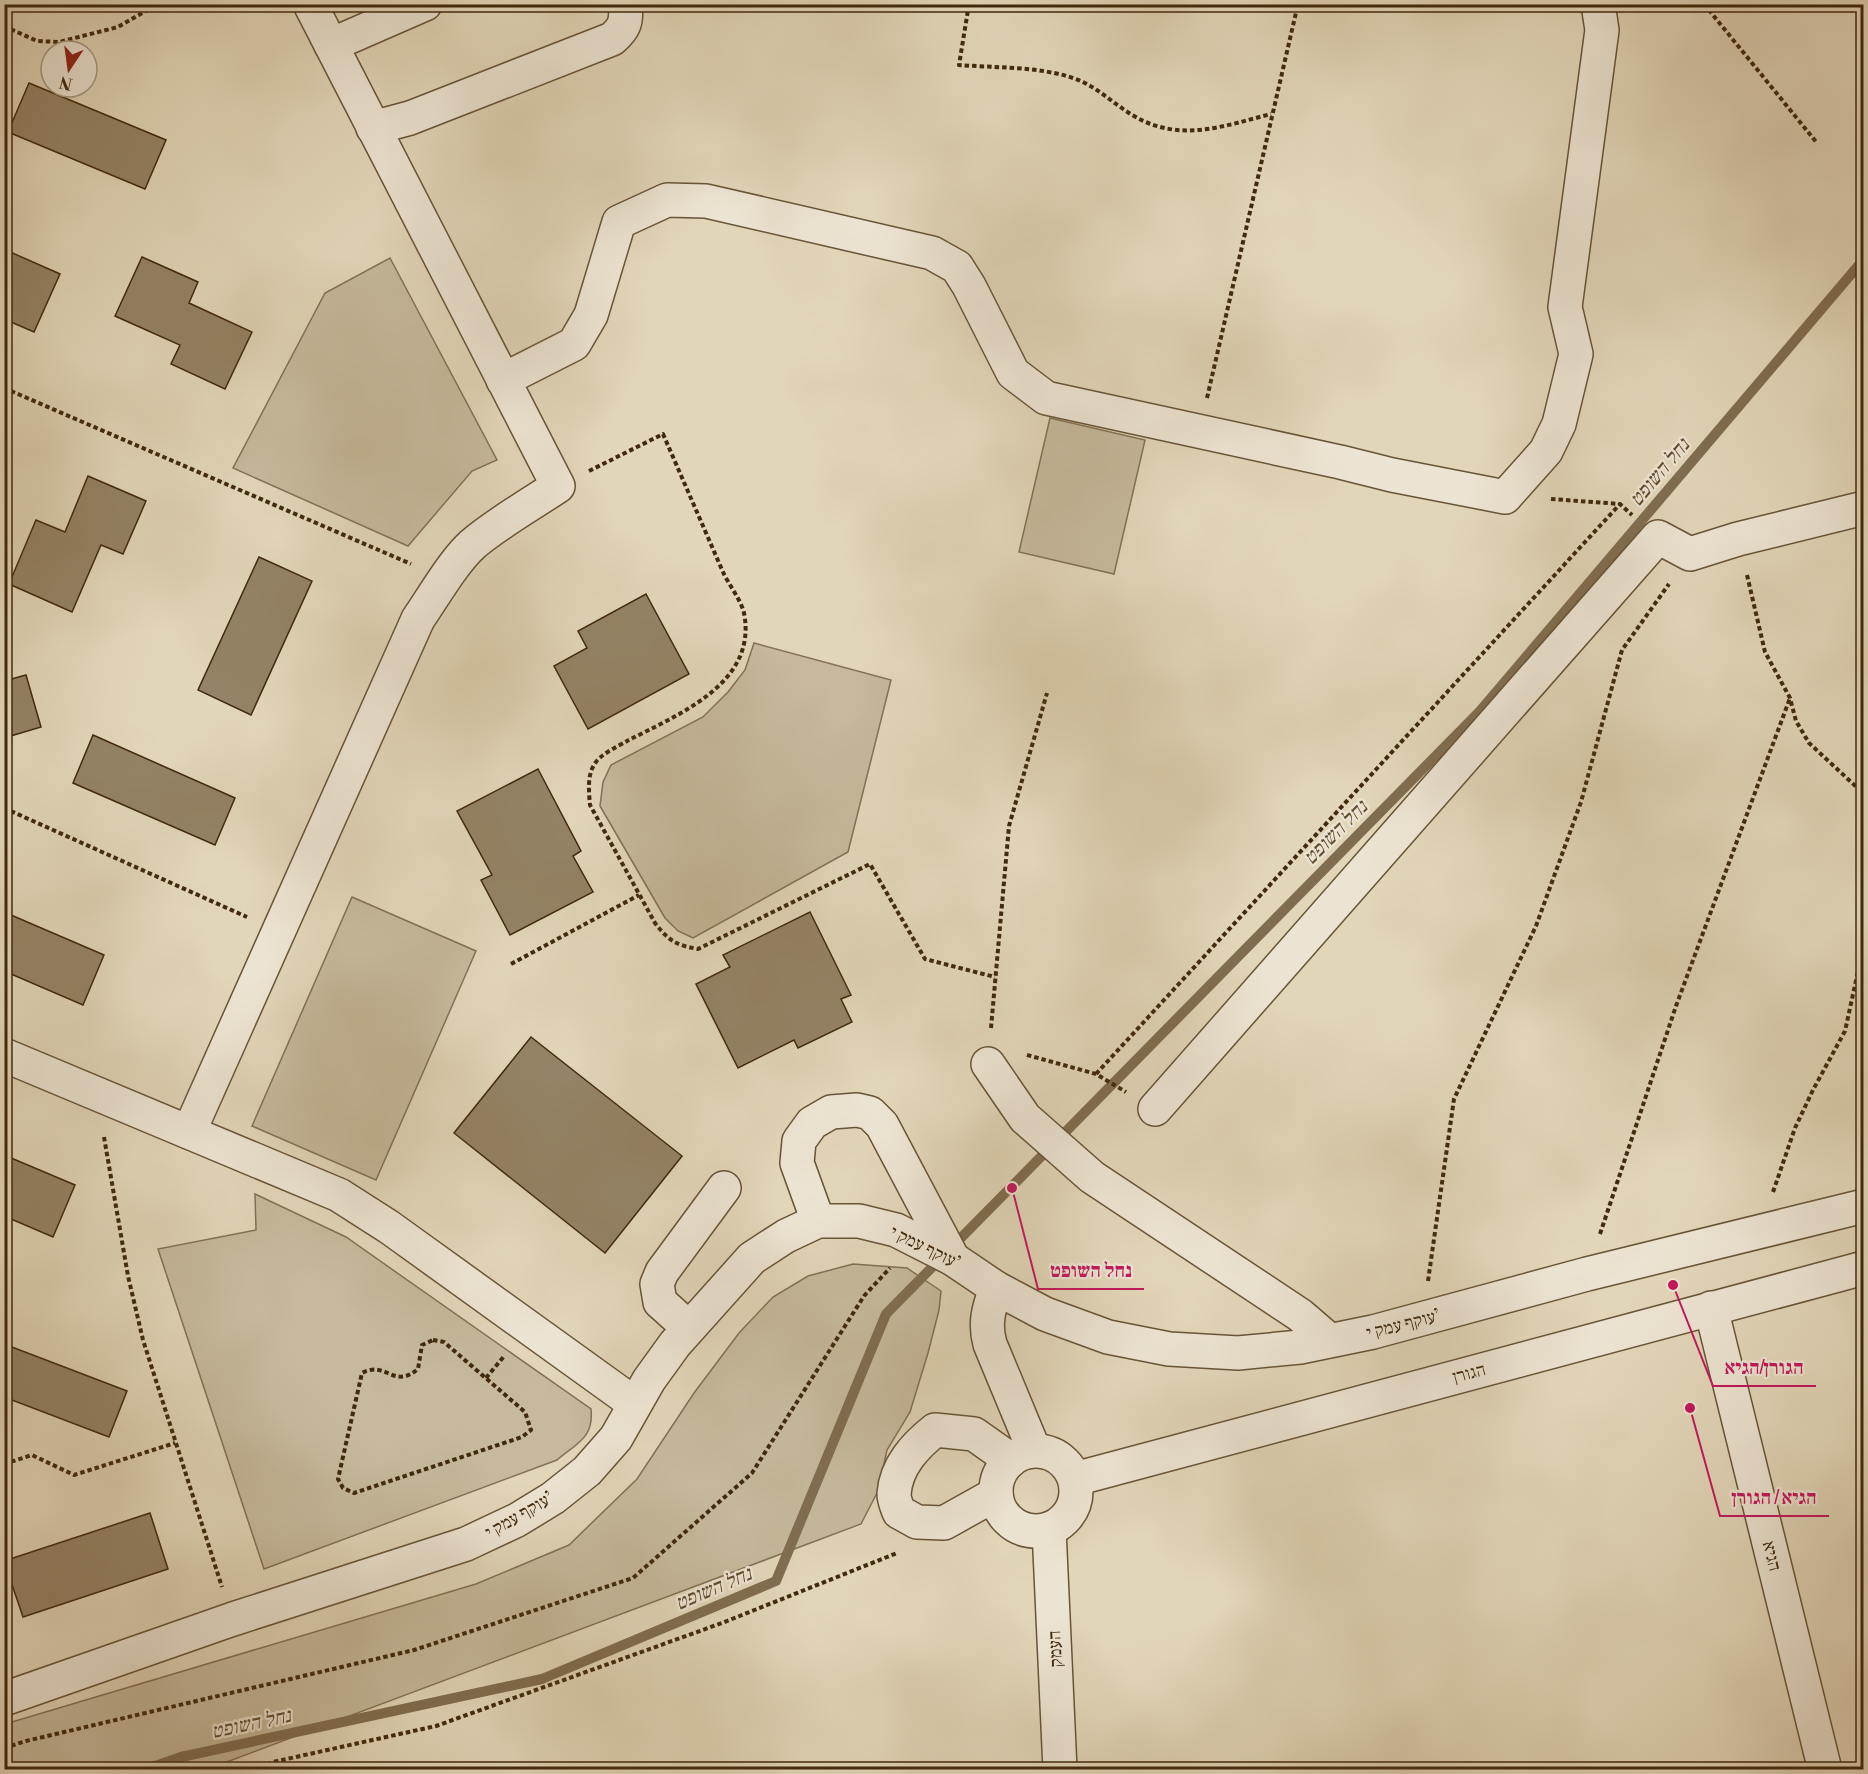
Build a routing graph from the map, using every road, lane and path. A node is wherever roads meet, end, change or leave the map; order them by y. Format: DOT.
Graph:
graph roads {
  1 [pos="158,4"];
  2 [pos="310,4"];
  3 [pos="425,4"];
  4 [pos="625,4"];
  5 [pos="710,4"];
  6 [pos="736,4"];
  7 [pos="969,4"];
  8 [pos="1298,4"];
  9 [pos="1598,4"];
  10 [pos="1704,4"];
  11 [pos="4,26"];
  12 [pos="331,45"];
  13 [pos="1271,114"];
  14 [pos="373,128"];
  15 [pos="1817,143"];
  16 [pos="503,380"];
  17 [pos="4,388"];
  18 [pos="1209,406"];
  19 [pos="558,486"];
  20 [pos="1505,496"];
  21 [pos="1863,508"];
  22 [pos="1738,539"];
  23 [pos="1690,554"];
  24 [pos="445,579"];
  25 [pos="1047,693"];
  26 [pos="1790,698"];
  27 [pos="1863,794"];
  28 [pos="4,808"];
  29 [pos="639,895"];
  30 [pos="278,931"];
  31 [pos="1863,944"];
  32 [pos="511,964"];
  33 [pos="996,977"];
  34 [pos="4,1055"];
  35 [pos="988,1064"];
  36 [pos="97,1094"];
  37 [pos="1155,1109"];
  38 [pos="189,1132"];
  39 [pos="724,1188"];
  40 [pos="1863,1206"];
  41 [pos="818,1221"];
  42 [pos="1772,1228"];
  43 [pos="953,1259"];
  44 [pos="1863,1268"];
  45 [pos="1587,1274"];
  46 [pos="996,1288"];
  47 [pos="1711,1308"];
  48 [pos="1422,1319"];
  49 [pos="689,1328"];
  50 [pos="1329,1340"];
  51 [pos="635,1404"];
  52 [pos="525,1412"];
  53 [pos="175,1443"];
  54 [pos="1022,1455"];
  55 [pos="4,1464"];
  56 [pos="1075,1479"];
  57 [pos="996,1494"];
  58 [pos="1049,1529"];
  59 [pos="904,1549"];
  60 [pos="233,1619"];
  61 [pos="4,1699"];
  62 [pos="253,1770"];
  63 [pos="1060,1770"];
  64 [pos="1825,1770"];
  1 -- 11 [label="path"];
  2 -- 12 [label="street"];
  3 -- 12 [label="street"];
  4 -- 14 [label="street"];
  5 -- 6 [label="path"];
  7 -- 13 [label="path"];
  8 -- 13 [label="path"];
  9 -- 20 [label="street"];
  10 -- 15 [label="path"];
  12 -- 14 [label="street"];
  13 -- 18 [label="path"];
  14 -- 16 [label="street"];
  16 -- 19 [label="street"];
  16 -- 20 [label="street"];
  17 -- 24 [label="path"];
  19 -- 24 [label="street"];
  19 -- 29 [label="path"];
  20 -- 35 [label="path"];
  21 -- 22 [label="street"];
  22 -- 23 [label="street"];
  22 -- 26 [label="path"];
  23 -- 37 [label="street"];
  23 -- 48 [label="path"];
  24 -- 30 [label="street"];
  25 -- 33 [label="path"];
  26 -- 27 [label="path"];
  26 -- 45 [label="path"];
  28 -- 30 [label="path"];
  29 -- 32 [label="path"];
  29 -- 33 [label="path"];
  30 -- 38 [label="street"];
  31 -- 42 [label="path"];
  33 -- 35 [label="path"];
  34 -- 36 [label="street"];
  35 -- 50 [label="street"];
  36 -- 38 [label="street"];
  36 -- 53 [label="path"];
  38 -- 51 [label="street"];
  39 -- 49 [label="street"];
  40 -- 42 [label="street, עוקף עמק י’"];
  41 -- 43 [label="street, עוקף עמק י’"];
  41 -- 43 [label="street"];
  41 -- 49 [label="street, עוקף עמק י’"];
  42 -- 45 [label="street, עוקף עמק י’"];
  43 -- 46 [label="street, עוקף עמק י’"];
  44 -- 47 [label="street, הגורן"];
  45 -- 48 [label="street, עוקף עמק י’"];
  46 -- 50 [label="street, עוקף עמק י’"];
  46 -- 54 [label="street"];
  47 -- 56 [label="street, הגורן"];
  47 -- 64 [label="street, הגיא"];
  48 -- 50 [label="street, עוקף עמק י’"];
  49 -- 51 [label="street, עוקף עמק י’"];
  51 -- 60 [label="street, עוקף עמק י’"];
  52 -- 52 [label="path"];
  53 -- 55 [label="path"];
  53 -- 60 [label="path"];
  54 -- 56 [label="street"];
  54 -- 57 [label="street"];
  54 -- 57 [label="street"];
  56 -- 58 [label="street"];
  57 -- 58 [label="street"];
  58 -- 63 [label="street, העמק"];
  59 -- 62 [label="path"];
  60 -- 61 [label="street, עוקף עמק י’"];
}
